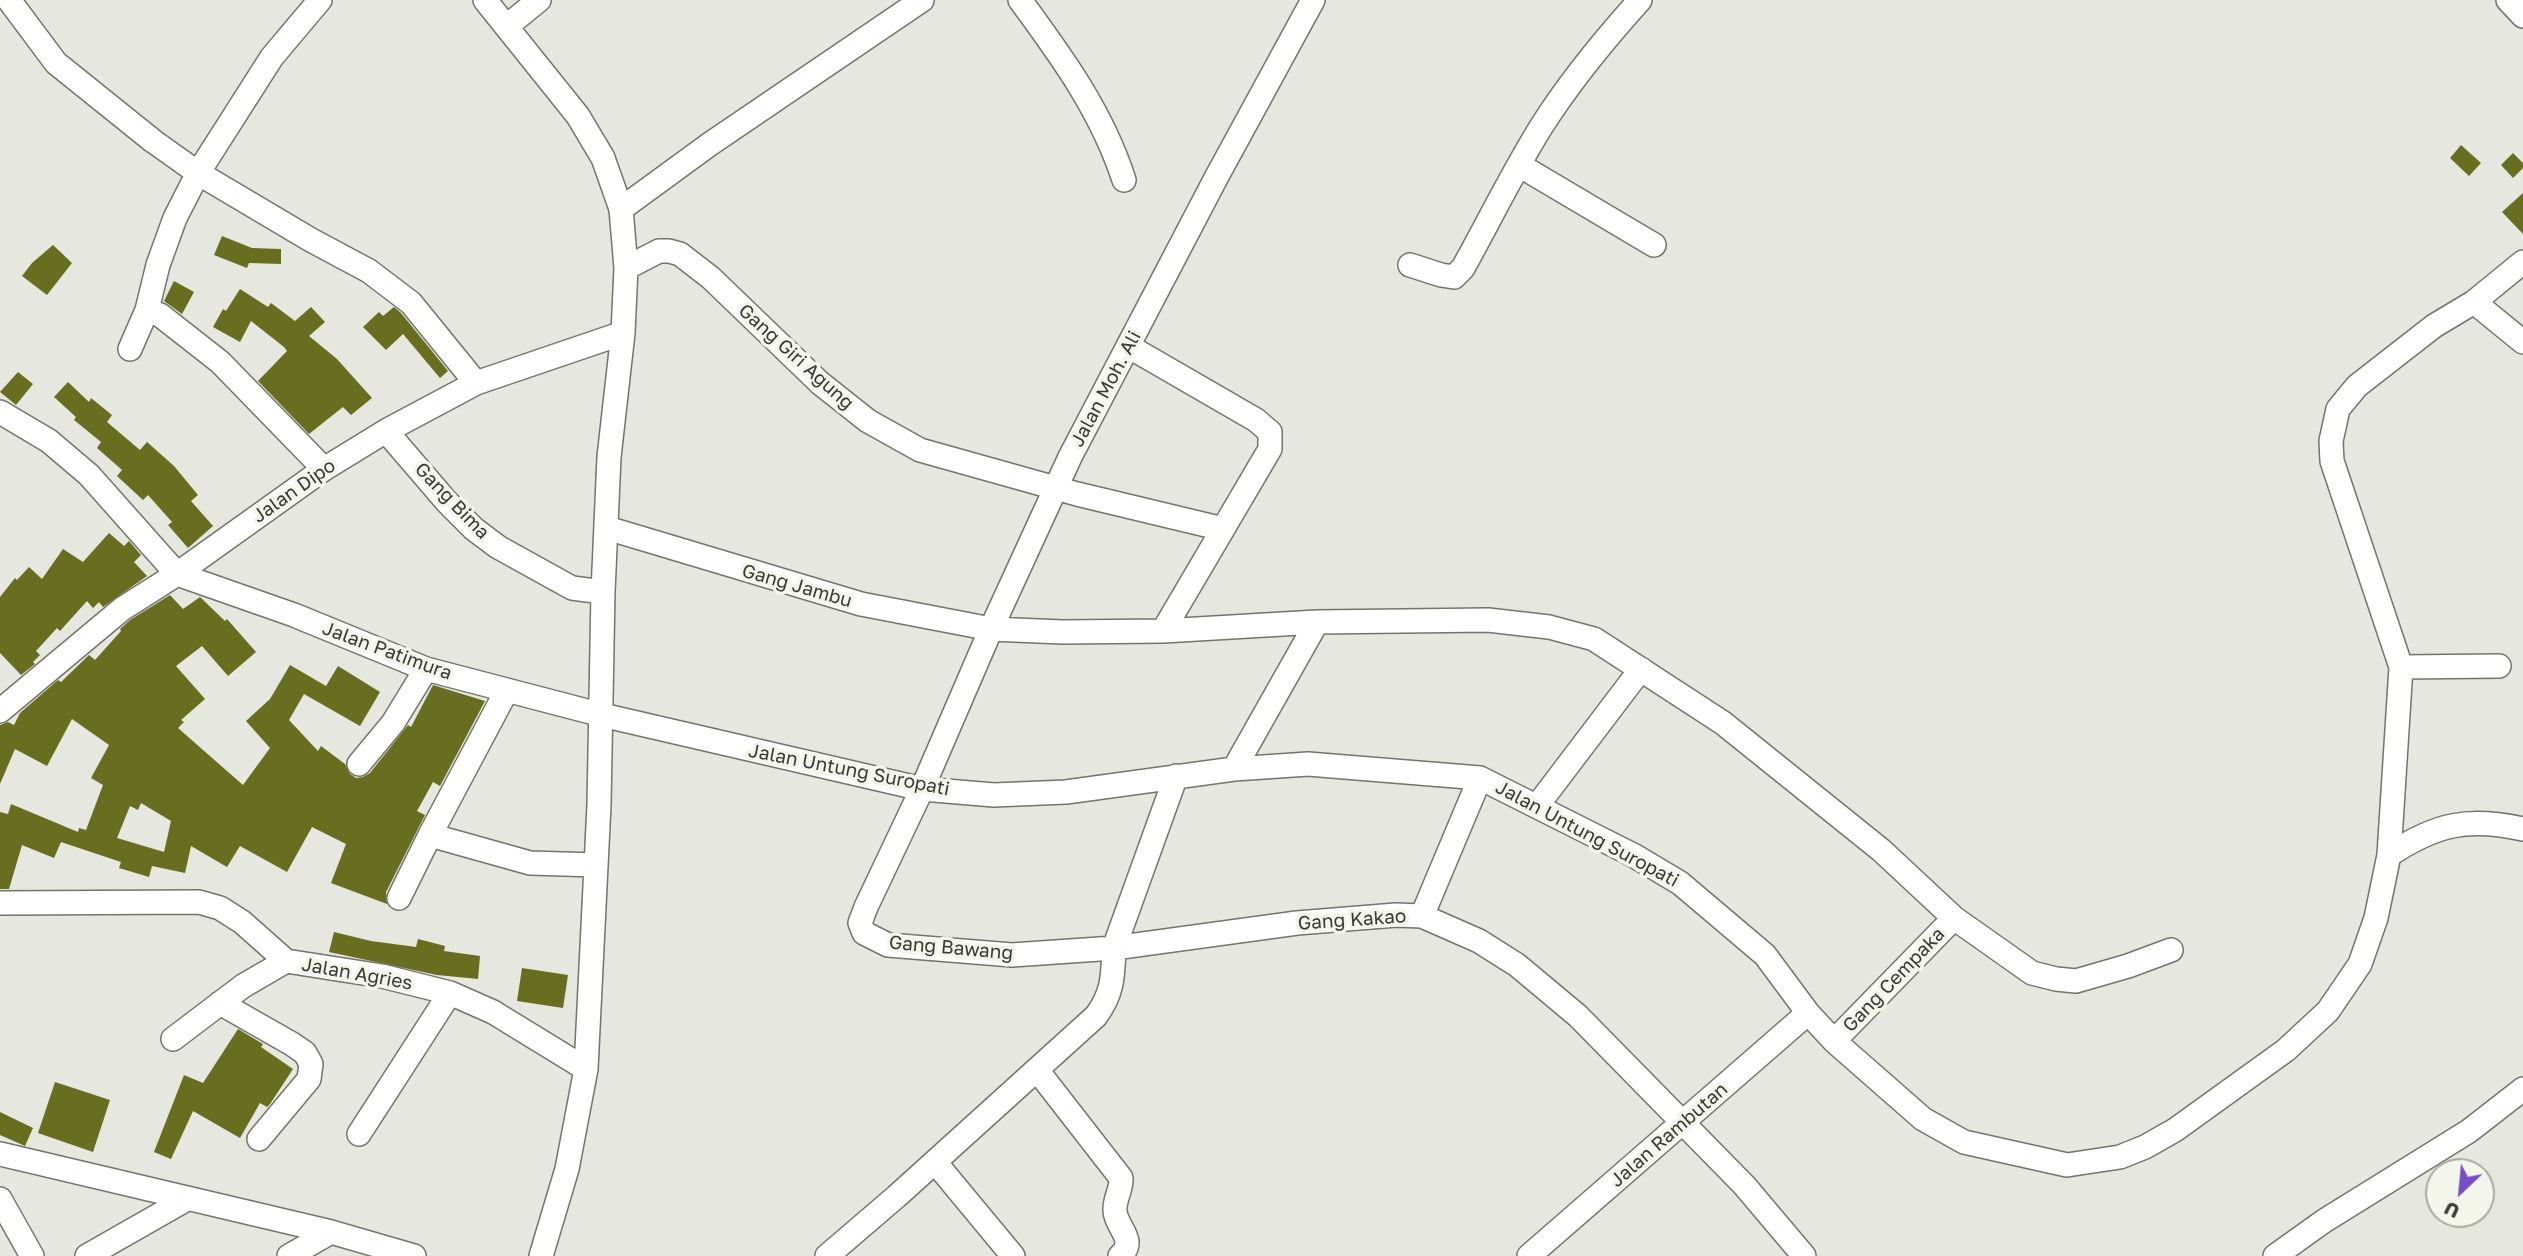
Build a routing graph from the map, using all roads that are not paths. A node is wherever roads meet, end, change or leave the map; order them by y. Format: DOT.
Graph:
graph roads {
  1 [pos="9,0"];
  2 [pos="320,0"];
  3 [pos="485,0"];
  4 [pos="538,0"];
  5 [pos="922,0"];
  6 [pos="1020,0"];
  7 [pos="1313,0"];
  8 [pos="1640,0"];
  9 [pos="2508,0"];
  10 [pos="2523,16"];
  11 [pos="507,26"];
  12 [pos="1519,165"];
  13 [pos="198,173"];
  14 [pos="1124,180"];
  15 [pos="621,209"];
  16 [pos="1654,245"];
  17 [pos="2523,262"];
  18 [pos="1410,265"];
  19 [pos="626,268"];
  20 [pos="2474,302"];
  21 [pos="147,310"];
  22 [pos="623,333"];
  23 [pos="2523,342"];
  24 [pos="1128,346"];
  25 [pos="130,349"];
  26 [pos="476,383"];
  27 [pos="0,412"];
  28 [pos="386,430"];
  29 [pos="324,469"];
  30 [pos="1056,486"];
  31 [pos="607,528"];
  32 [pos="1223,529"];
  33 [pos="177,574"];
  34 [pos="603,592"];
  35 [pos="1317,622"];
  36 [pos="991,629"];
  37 [pos="1163,631"];
  38 [pos="2499,666"];
  39 [pos="2401,667"];
  40 [pos="426,669"];
  41 [pos="1641,669"];
  42 [pos="507,690"];
  43 [pos="0,711"];
  44 [pos="602,715"];
  45 [pos="359,764"];
  46 [pos="1234,769"];
  47 [pos="1176,776"];
  48 [pos="1479,778"];
  49 [pos="922,789"];
  50 [pos="1537,806"];
  51 [pos="2523,829"];
  52 [pos="430,835"];
  53 [pos="2389,855"];
  54 [pos="596,865"];
  55 [pos="399,898"];
  56 [pos="0,903"];
  57 [pos="1422,916"];
  58 [pos="1954,918"];
  59 [pos="1114,948"];
  60 [pos="2171,950"];
  61 [pos="286,961"];
  62 [pos="450,993"];
  63 [pos="220,1003"];
  64 [pos="1808,1013"];
  65 [pos="173,1039"];
  66 [pos="1834,1041"];
  67 [pos="586,1069"];
  68 [pos="1037,1070"];
  69 [pos="2523,1089"];
  70 [pos="1684,1122"];
  71 [pos="359,1134"];
  72 [pos="259,1139"];
  73 [pos="0,1154"];
  74 [pos="934,1162"];
  75 [pos="187,1199"];
  76 [pos="3,1212"];
  77 [pos="331,1232"];
  78 [pos="32,1256"];
  79 [pos="87,1256"];
  80 [pos="289,1256"];
  81 [pos="414,1256"];
  82 [pos="541,1256"];
  83 [pos="827,1256"];
  84 [pos="1013,1256"];
  85 [pos="1120,1256"];
  86 [pos="1529,1256"];
  87 [pos="1804,1256"];
  88 [pos="2275,1256"];
  1 -- 13 [label="street"];
  2 -- 13 [label="street"];
  3 -- 11 [label="street"];
  4 -- 11 [label="street"];
  5 -- 15 [label="street"];
  6 -- 14 [label="street"];
  7 -- 24 [label="street, Jalan Moh. Ali"];
  8 -- 12 [label="street"];
  9 -- 10 [label="street"];
  11 -- 15 [label="street"];
  12 -- 16 [label="street"];
  12 -- 18 [label="street"];
  13 -- 21 [label="street"];
  13 -- 26 [label="street"];
  15 -- 19 [label="street"];
  17 -- 20 [label="street"];
  19 -- 22 [label="street"];
  19 -- 30 [label="street, Gang Giri Agung"];
  20 -- 23 [label="street"];
  20 -- 39 [label="street"];
  21 -- 25 [label="street"];
  21 -- 29 [label="street"];
  22 -- 26 [label="street, Jalan Dipo"];
  22 -- 31 [label="street"];
  24 -- 30 [label="street, Jalan Moh. Ali"];
  24 -- 32 [label="street"];
  26 -- 28 [label="street, Jalan Dipo"];
  27 -- 33 [label="street"];
  28 -- 29 [label="street, Jalan Dipo"];
  28 -- 34 [label="street, Gang Bima"];
  29 -- 33 [label="street, Jalan Dipo"];
  30 -- 32 [label="street, Gang Giri Agung"];
  30 -- 36 [label="street, Jalan Moh. Ali"];
  31 -- 34 [label="street"];
  31 -- 36 [label="street, Gang Jambu"];
  32 -- 37 [label="street"];
  33 -- 40 [label="street, Jalan Patimura"];
  33 -- 43 [label="street, Jalan Dipo"];
  34 -- 44 [label="street"];
  35 -- 37 [label="street, Gang Jambu"];
  35 -- 41 [label="street, Gang Jambu"];
  35 -- 46 [label="street"];
  36 -- 37 [label="street, Gang Jambu"];
  36 -- 49 [label="street, Jalan Moh. Ali"];
  38 -- 39 [label="street"];
  39 -- 53 [label="street, Jalan Untung Suropati"];
  40 -- 42 [label="street, Jalan Patimura"];
  40 -- 45 [label="street"];
  41 -- 50 [label="street"];
  41 -- 58 [label="street, Gang Jambu"];
  42 -- 44 [label="street, Jalan Patimura"];
  42 -- 52 [label="street"];
  44 -- 49 [label="street, Jalan Untung Suropati"];
  44 -- 54 [label="street"];
  46 -- 47 [label="street, Jalan Untung Suropati"];
  46 -- 48 [label="street, Jalan Untung Suropati"];
  47 -- 49 [label="street, Jalan Untung Suropati"];
  47 -- 59 [label="street"];
  48 -- 50 [label="street, Jalan Untung Suropati"];
  48 -- 57 [label="street"];
  49 -- 59 [label="street, Gang Bawang"];
  50 -- 64 [label="street, Jalan Untung Suropati"];
  51 -- 53 [label="street"];
  52 -- 54 [label="street"];
  52 -- 55 [label="street"];
  53 -- 66 [label="street, Jalan Untung Suropati"];
  54 -- 67 [label="street"];
  56 -- 61 [label="street, Jalan Agries"];
  57 -- 59 [label="street, Gang Kakao"];
  57 -- 70 [label="street, Gang Kakao"];
  58 -- 60 [label="street, Gang Jambu"];
  58 -- 66 [label="street, Gang Cempaka"];
  59 -- 68 [label="street"];
  61 -- 62 [label="street, Jalan Agries"];
  61 -- 63 [label="street"];
  62 -- 67 [label="street, Jalan Agries"];
  62 -- 71 [label="street"];
  63 -- 65 [label="street"];
  63 -- 72 [label="street"];
  64 -- 66 [label="street, Jalan Untung Suropati"];
  64 -- 70 [label="street, Jalan Rambutan"];
  67 -- 82 [label="street"];
  68 -- 74 [label="street"];
  68 -- 85 [label="street"];
  69 -- 88 [label="street"];
  70 -- 86 [label="street, Jalan Rambutan"];
  70 -- 87 [label="street, Gang Kakao"];
  73 -- 75 [label="street"];
  74 -- 83 [label="street"];
  74 -- 84 [label="street"];
  75 -- 77 [label="street"];
  75 -- 79 [label="street"];
  76 -- 78 [label="street"];
  77 -- 80 [label="street"];
  77 -- 81 [label="street"];
}
